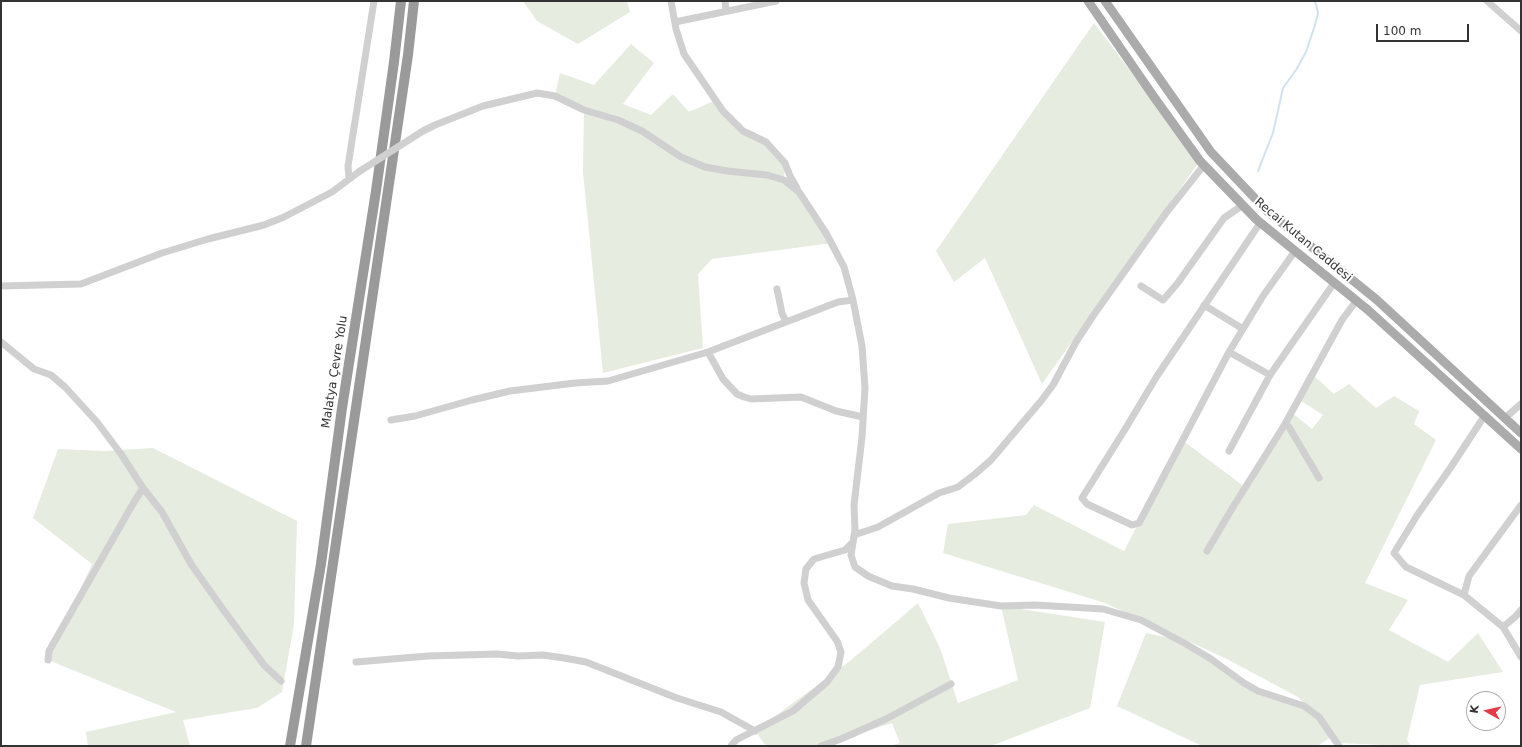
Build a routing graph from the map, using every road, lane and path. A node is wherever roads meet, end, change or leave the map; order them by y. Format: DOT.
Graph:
graph roads {
  1 [pos="374,1"];
  2 [pos="401,1"];
  3 [pos="414,1"];
  4 [pos="671,1"];
  5 [pos="724,1"];
  6 [pos="776,1"];
  7 [pos="1088,1"];
  8 [pos="1105,1"];
  9 [pos="1487,1"];
  10 [pos="726,10"];
  11 [pos="675,22"];
  12 [pos="1521,31"];
  13 [pos="1204,165"];
  14 [pos="349,179"];
  15 [pos="799,192"];
  16 [pos="1243,205"];
  17 [pos="1260,223"];
  18 [pos="1295,251"];
  19 [pos="1334,283"];
  20 [pos="1,286"];
  21 [pos="1141,286"];
  22 [pos="777,289"];
  23 [pos="853,300"];
  24 [pos="1356,301"];
  25 [pos="1204,306"];
  26 [pos="786,322"];
  27 [pos="1243,329"];
  28 [pos="1,342"];
  29 [pos="708,352"];
  30 [pos="1230,352"];
  31 [pos="1270,375"];
  32 [pos="1521,404"];
  33 [pos="1485,415"];
  34 [pos="863,417"];
  35 [pos="1505,418"];
  36 [pos="391,420"];
  37 [pos="1285,424"];
  38 [pos="1521,433"];
  39 [pos="1521,450"];
  40 [pos="1229,451"];
  41 [pos="1319,478"];
  42 [pos="143,488"];
  43 [pos="1521,505"];
  44 [pos="854,538"];
  45 [pos="1207,551"];
  46 [pos="838,552"];
  47 [pos="856,567"];
  48 [pos="1464,595"];
  49 [pos="1521,610"];
  50 [pos="1503,627"];
  51 [pos="1521,657"];
  52 [pos="48,660"];
  53 [pos="356,662"];
  54 [pos="281,681"];
  55 [pos="951,684"];
  56 [pos="755,730"];
  57 [pos="290,746"];
  58 [pos="306,746"];
  59 [pos="731,746"];
  60 [pos="821,746"];
  61 [pos="1339,746"];
  1 -- 14 [label="street"];
  2 -- 57 [label="highway, Malatya Çevre Yolu"];
  3 -- 58 [label="highway"];
  4 -- 11 [label="street"];
  5 -- 10 [label="street"];
  6 -- 10 [label="street"];
  7 -- 13 [label="main road, Recai Kutan Caddesi"];
  8 -- 35 [label="main road, Recai Kutan Caddesi"];
  9 -- 12 [label="street"];
  10 -- 11 [label="street"];
  11 -- 15 [label="street"];
  13 -- 16 [label="main road, Recai Kutan Caddesi"];
  13 -- 44 [label="street"];
  14 -- 15 [label="street, bridge"];
  14 -- 20 [label="street"];
  15 -- 23 [label="street"];
  16 -- 17 [label="main road, Recai Kutan Caddesi"];
  16 -- 21 [label="street"];
  17 -- 18 [label="main road, Recai Kutan Caddesi"];
  17 -- 25 [label="street"];
  18 -- 19 [label="main road, Recai Kutan Caddesi"];
  18 -- 27 [label="street"];
  19 -- 24 [label="main road, Recai Kutan Caddesi"];
  19 -- 31 [label="street"];
  22 -- 26 [label="street"];
  23 -- 26 [label="street"];
  23 -- 34 [label="street"];
  24 -- 33 [label="main road, Recai Kutan Caddesi"];
  24 -- 37 [label="street"];
  25 -- 27 [label="street"];
  25 -- 30 [label="street"];
  26 -- 29 [label="street"];
  27 -- 30 [label="street"];
  28 -- 42 [label="street"];
  29 -- 34 [label="street"];
  29 -- 36 [label="street"];
  30 -- 31 [label="street"];
  31 -- 40 [label="street"];
  32 -- 35 [label="street"];
  33 -- 39 [label="main road, Recai Kutan Caddesi"];
  33 -- 48 [label="street"];
  34 -- 44 [label="street"];
  35 -- 38 [label="main road, Recai Kutan Caddesi"];
  37 -- 41 [label="street"];
  37 -- 45 [label="street"];
  42 -- 52 [label="street"];
  42 -- 54 [label="street"];
  43 -- 48 [label="street"];
  44 -- 46 [label="street"];
  44 -- 47 [label="street"];
  46 -- 47 [label="street"];
  46 -- 56 [label="street"];
  47 -- 61 [label="street"];
  48 -- 50 [label="street"];
  49 -- 50 [label="street"];
  50 -- 51 [label="street"];
  53 -- 56 [label="street"];
  55 -- 60 [label="street"];
  56 -- 59 [label="street"];
}
